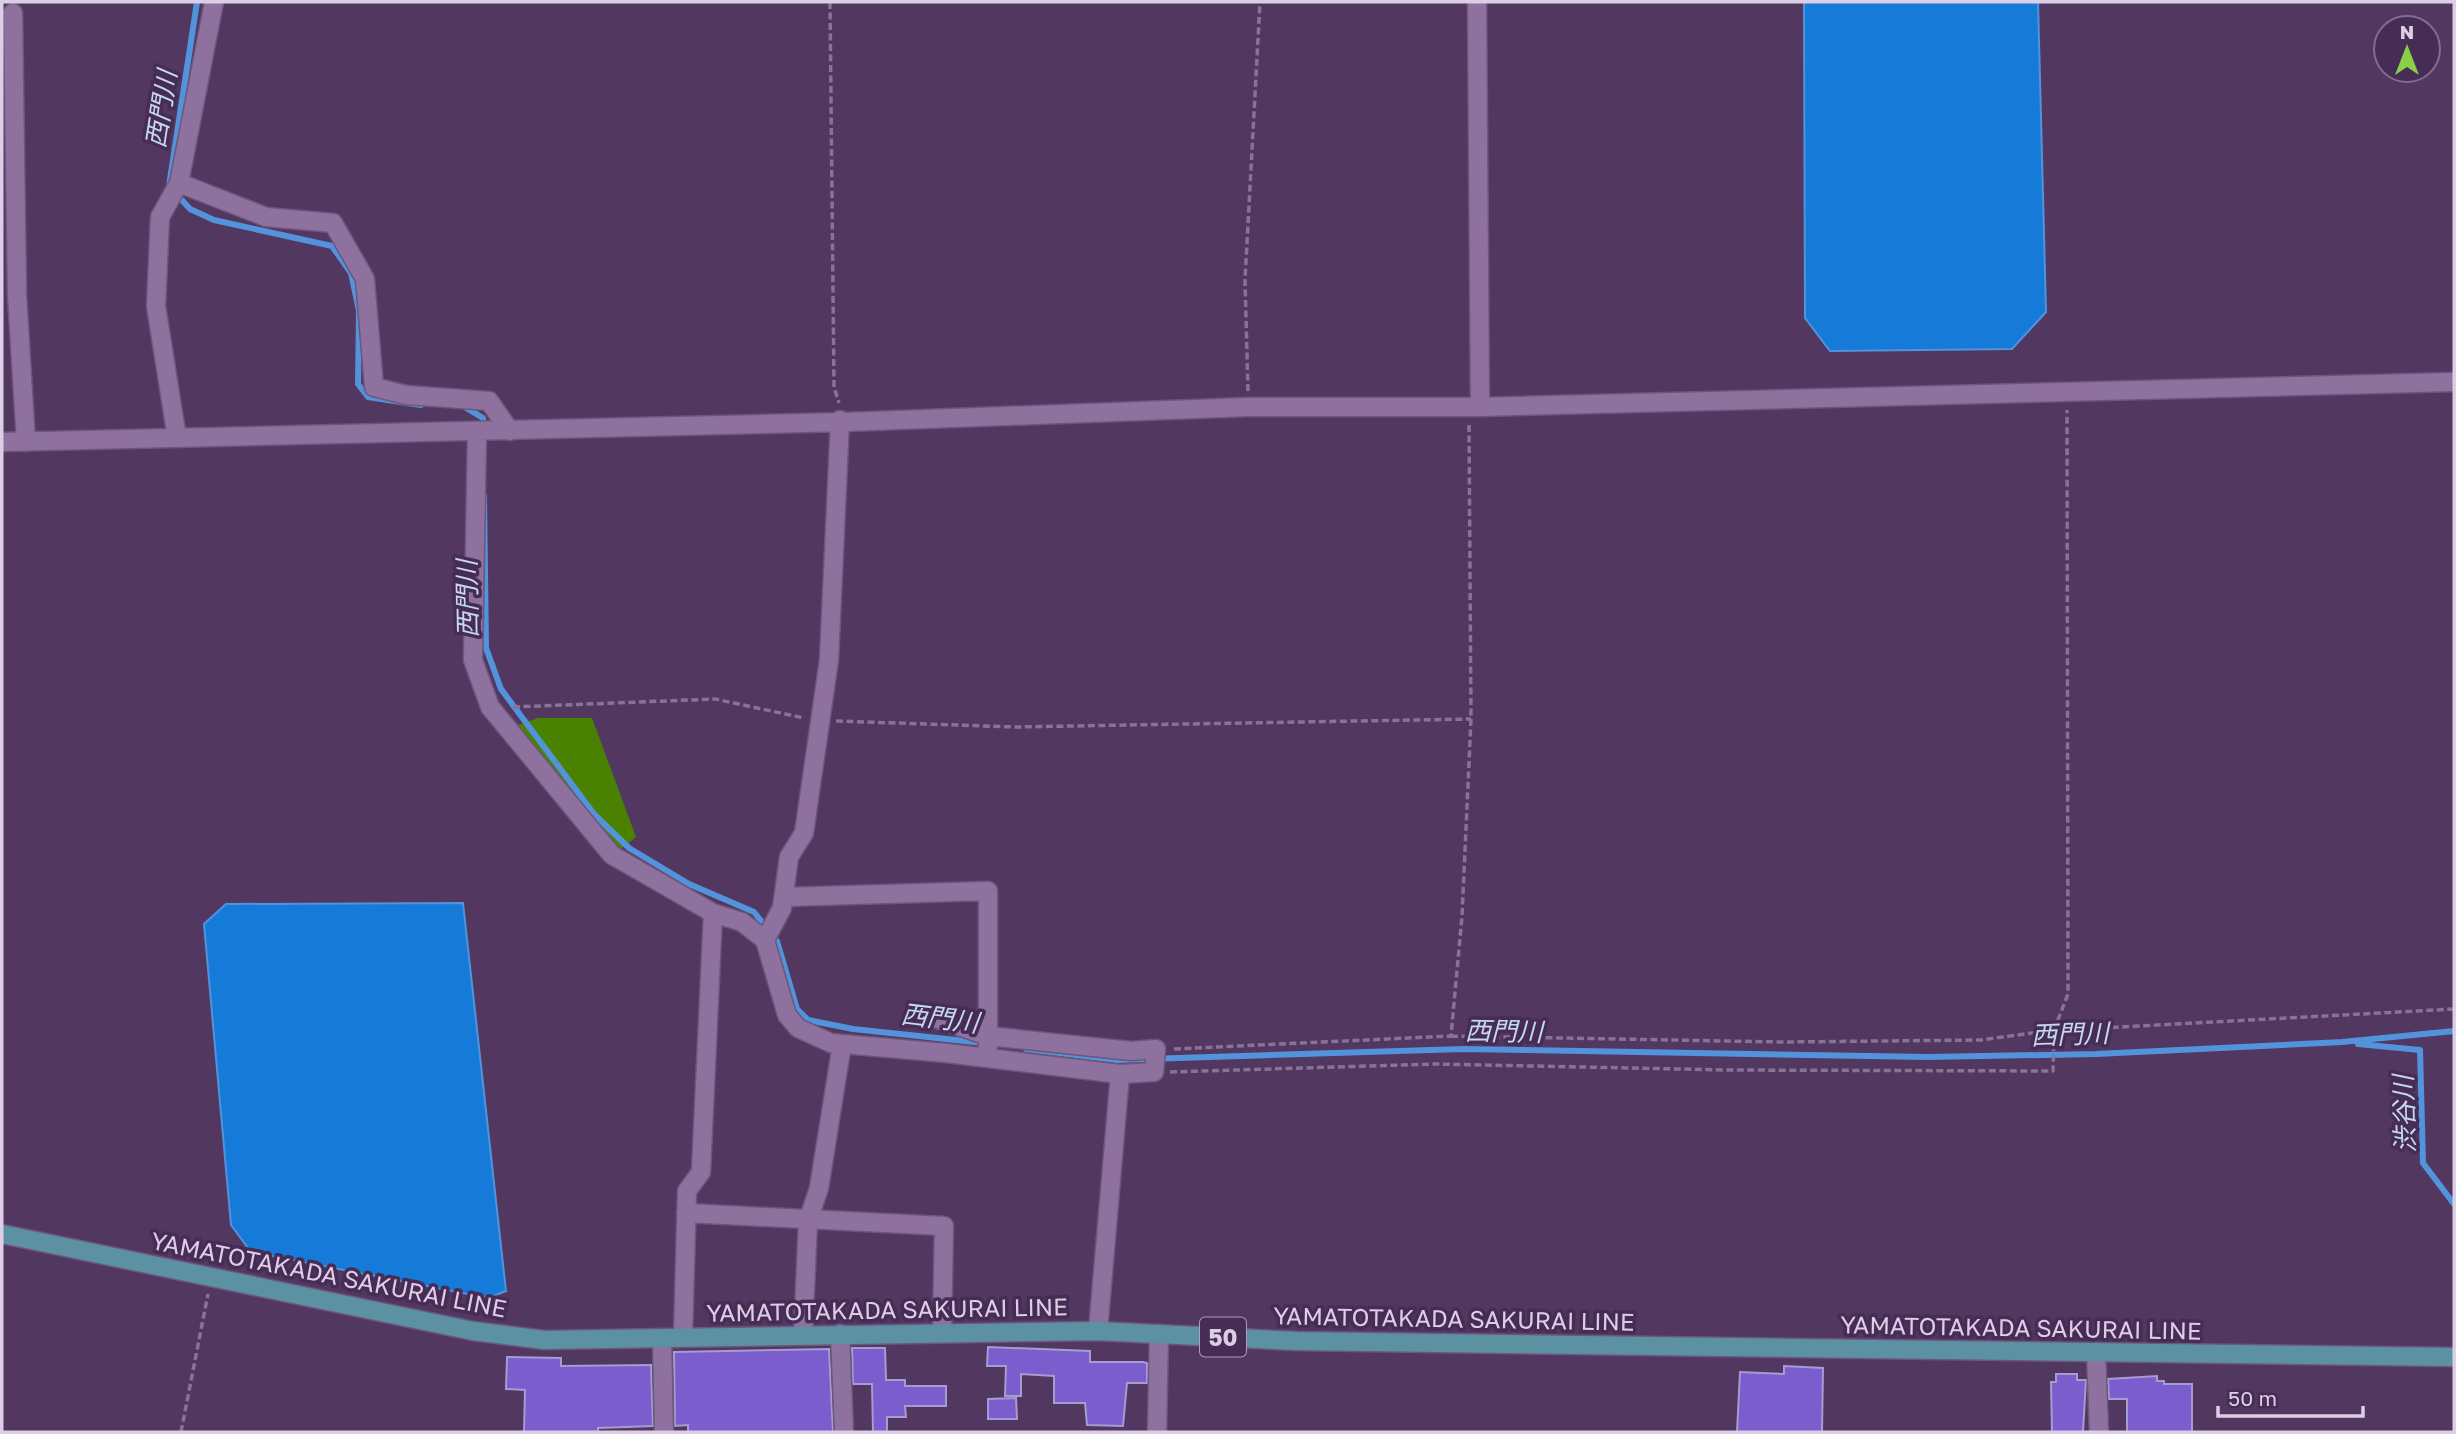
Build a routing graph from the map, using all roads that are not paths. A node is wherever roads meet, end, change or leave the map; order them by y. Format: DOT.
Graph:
graph roads {
  1 [pos="214,2"];
  2 [pos="1477,2"];
  3 [pos="13,13"];
  4 [pos="179,183"];
  5 [pos="2454,382"];
  6 [pos="1475,407"];
  7 [pos="843,421"];
  8 [pos="510,431"];
  9 [pos="477,432"];
  10 [pos="177,438"];
  11 [pos="2,442"];
  12 [pos="26,442"];
  13 [pos="784,897"];
  14 [pos="713,913"];
  15 [pos="765,940"];
  16 [pos="923,1014"];
  17 [pos="988,1036"];
  18 [pos="842,1044"];
  19 [pos="988,1058"];
  20 [pos="1120,1074"];
  21 [pos="686,1213"];
  22 [pos="808,1221"];
  23 [pos="2,1234"];
  24 [pos="1098,1331"];
  25 [pos="942,1333"];
  26 [pos="839,1334"];
  27 [pos="1159,1334"];
  28 [pos="803,1335"];
  29 [pos="683,1337"];
  30 [pos="662,1338"];
  31 [pos="2096,1352"];
  32 [pos="2454,1357"];
  33 [pos="664,1432"];
  34 [pos="844,1432"];
  35 [pos="1157,1432"];
  36 [pos="2099,1432"];
  1 -- 4 [label="street"];
  2 -- 6 [label="street"];
  3 -- 12 [label="street"];
  4 -- 8 [label="street"];
  4 -- 10 [label="street"];
  5 -- 6 [label="street"];
  6 -- 7 [label="street"];
  7 -- 8 [label="street"];
  7 -- 13 [label="street"];
  8 -- 9 [label="street"];
  9 -- 10 [label="street"];
  9 -- 14 [label="street"];
  10 -- 12 [label="street"];
  11 -- 12 [label="street"];
  13 -- 15 [label="street"];
  13 -- 17 [label="street"];
  14 -- 15 [label="street"];
  14 -- 21 [label="street"];
  15 -- 18 [label="street"];
  16 -- 17 [label="street"];
  17 -- 19 [label="street"];
  17 -- 20 [label="street"];
  18 -- 19 [label="street"];
  18 -- 22 [label="street"];
  19 -- 20 [label="street"];
  20 -- 24 [label="street"];
  21 -- 22 [label="street"];
  21 -- 29 [label="street"];
  22 -- 25 [label="street"];
  22 -- 28 [label="street"];
  23 -- 30 [label="main road, YAMATOTAKADA SAKURAI LINE / 50"];
  24 -- 25 [label="main road, YAMATOTAKADA SAKURAI LINE / 50"];
  24 -- 27 [label="main road, YAMATOTAKADA SAKURAI LINE / 50"];
  25 -- 26 [label="main road, YAMATOTAKADA SAKURAI LINE / 50"];
  26 -- 28 [label="main road, YAMATOTAKADA SAKURAI LINE / 50"];
  26 -- 34 [label="street"];
  27 -- 31 [label="main road, YAMATOTAKADA SAKURAI LINE / 50"];
  27 -- 35 [label="street"];
  28 -- 29 [label="main road, YAMATOTAKADA SAKURAI LINE / 50"];
  29 -- 30 [label="main road, YAMATOTAKADA SAKURAI LINE / 50"];
  30 -- 33 [label="street"];
  31 -- 32 [label="main road, YAMATOTAKADA SAKURAI LINE / 50"];
  31 -- 36 [label="street"];
}
